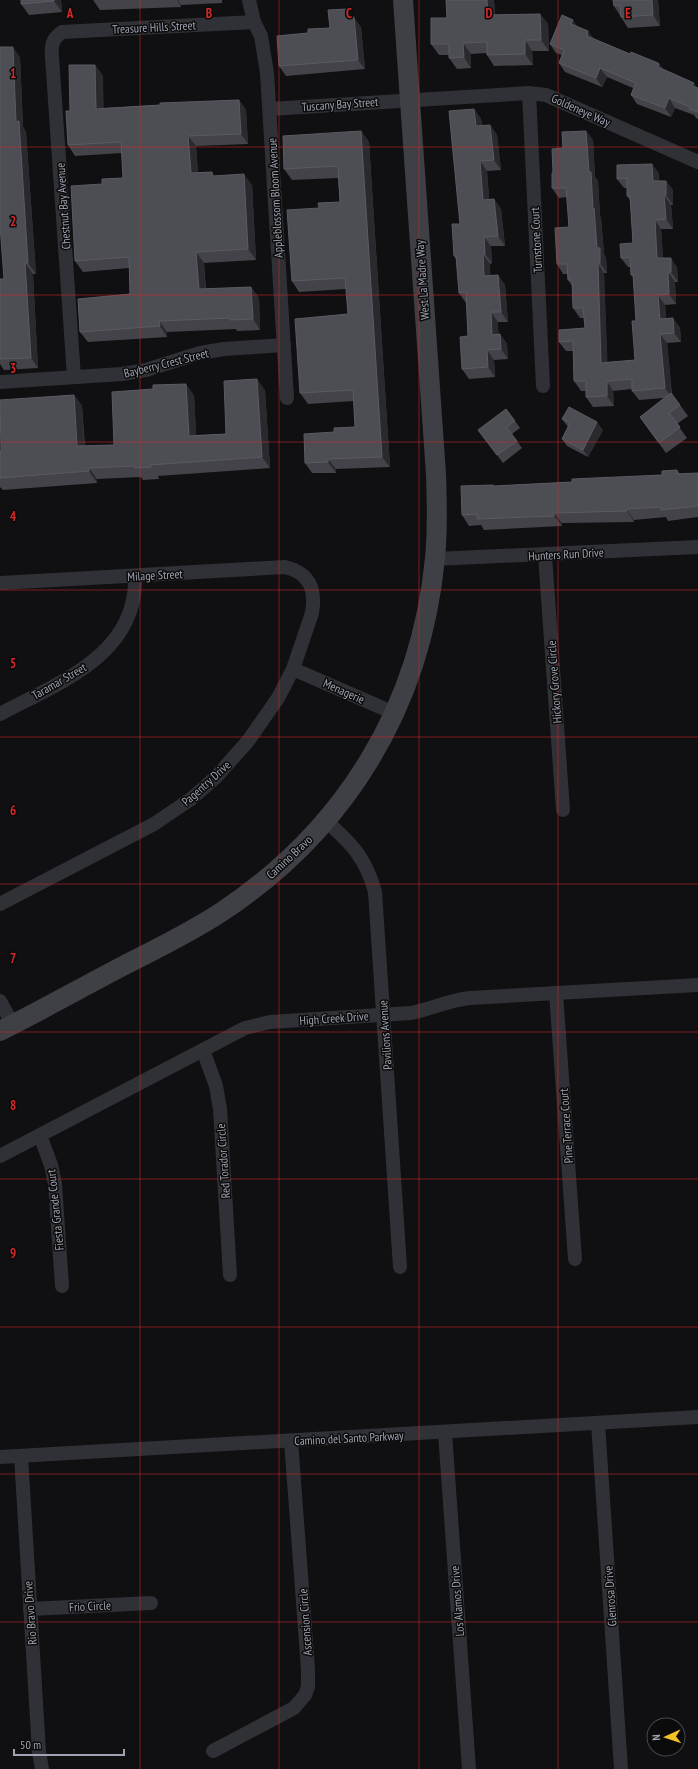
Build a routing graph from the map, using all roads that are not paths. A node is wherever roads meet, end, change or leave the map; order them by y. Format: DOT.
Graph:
graph roads {
  1 [pos="249,0"];
  2 [pos="402,0"];
  3 [pos="254,22"];
  4 [pos="55,36"];
  5 [pos="529,93"];
  6 [pos="409,100"];
  7 [pos="270,109"];
  8 [pos="698,162"];
  9 [pos="284,345"];
  10 [pos="74,377"];
  11 [pos="0,382"];
  12 [pos="543,386"];
  13 [pos="287,398"];
  14 [pos="698,547"];
  15 [pos="545,555"];
  16 [pos="435,560"];
  17 [pos="135,576"];
  18 [pos="307,579"];
  19 [pos="0,583"];
  20 [pos="293,669"];
  21 [pos="394,713"];
  22 [pos="0,714"];
  23 [pos="563,810"];
  24 [pos="326,821"];
  25 [pos="0,904"];
  26 [pos="698,986"];
  27 [pos="556,993"];
  28 [pos="0,1001"];
  29 [pos="383,1015"];
  30 [pos="6,1028"];
  31 [pos="203,1050"];
  32 [pos="40,1135"];
  33 [pos="0,1156"];
  34 [pos="575,1260"];
  35 [pos="400,1266"];
  36 [pos="230,1275"];
  37 [pos="62,1286"];
  38 [pos="698,1417"];
  39 [pos="598,1423"];
  40 [pos="445,1433"];
  41 [pos="292,1441"];
  42 [pos="20,1456"];
  43 [pos="0,1457"];
  44 [pos="151,1602"];
  45 [pos="30,1609"];
  46 [pos="213,1751"];
  47 [pos="42,1769"];
  48 [pos="469,1769"];
  49 [pos="621,1769"];
  1 -- 3 [label="street, Appleblossom Bloom Avenue"];
  2 -- 6 [label="street, West La Madre Way"];
  3 -- 4 [label="street, Treasure Hills Street"];
  3 -- 7 [label="street, Appleblossom Bloom Avenue"];
  4 -- 10 [label="street, Chestnut Bay Avenue"];
  5 -- 6 [label="street, Goldeneye Way"];
  5 -- 8 [label="street, Goldeneye Way"];
  5 -- 12 [label="street, Turnstone Court"];
  6 -- 7 [label="street, Tuscany Bay Street"];
  6 -- 16 [label="street, West La Madre Way"];
  7 -- 9 [label="street, Appleblossom Bloom Avenue"];
  9 -- 10 [label="street, Bayberry Crest Street"];
  9 -- 13 [label="street, Appleblossom Bloom Avenue"];
  10 -- 11 [label="street, Bayberry Crest Street"];
  14 -- 15 [label="street, Hunters Run Drive"];
  15 -- 16 [label="street, Hunters Run Drive"];
  15 -- 23 [label="street, Hickory Grove Circle"];
  16 -- 21 [label="street, Camino Bravo"];
  17 -- 18 [label="street, Milage Street"];
  17 -- 19 [label="street, Milage Street"];
  17 -- 22 [label="street, Taramar Street"];
  18 -- 20 [label="street, Pagentry Drive"];
  20 -- 21 [label="street, Menagerie"];
  20 -- 25 [label="street, Pagentry Drive"];
  21 -- 24 [label="street, Camino Bravo"];
  24 -- 29 [label="street, Pavilions Avenue"];
  24 -- 30 [label="street, Camino Bravo"];
  26 -- 27 [label="street, High Creek Drive"];
  27 -- 29 [label="street, High Creek Drive"];
  27 -- 34 [label="street, Pine Terrace Court"];
  28 -- 30 [label="street"];
  29 -- 31 [label="street, High Creek Drive"];
  29 -- 35 [label="street, Pavilions Avenue"];
  31 -- 32 [label="street, High Creek Drive"];
  31 -- 36 [label="street, Red Torador Circle"];
  32 -- 33 [label="street, High Creek Drive"];
  32 -- 37 [label="street, Fiesta Grande Court"];
  38 -- 39 [label="street, Camino del Santo Parkway"];
  39 -- 40 [label="street, Camino del Santo Parkway"];
  39 -- 49 [label="street, Glenrosa Drive"];
  40 -- 41 [label="street, Camino del Santo Parkway"];
  40 -- 48 [label="street, Los Alamos Drive"];
  41 -- 42 [label="street, Camino del Santo Parkway"];
  41 -- 46 [label="street, Ascension Circle"];
  42 -- 43 [label="street, Camino del Santo Parkway"];
  42 -- 45 [label="street, Rio Bravo Drive"];
  44 -- 45 [label="street, Frio Circle"];
  45 -- 47 [label="street, Rio Bravo Drive"];
}
